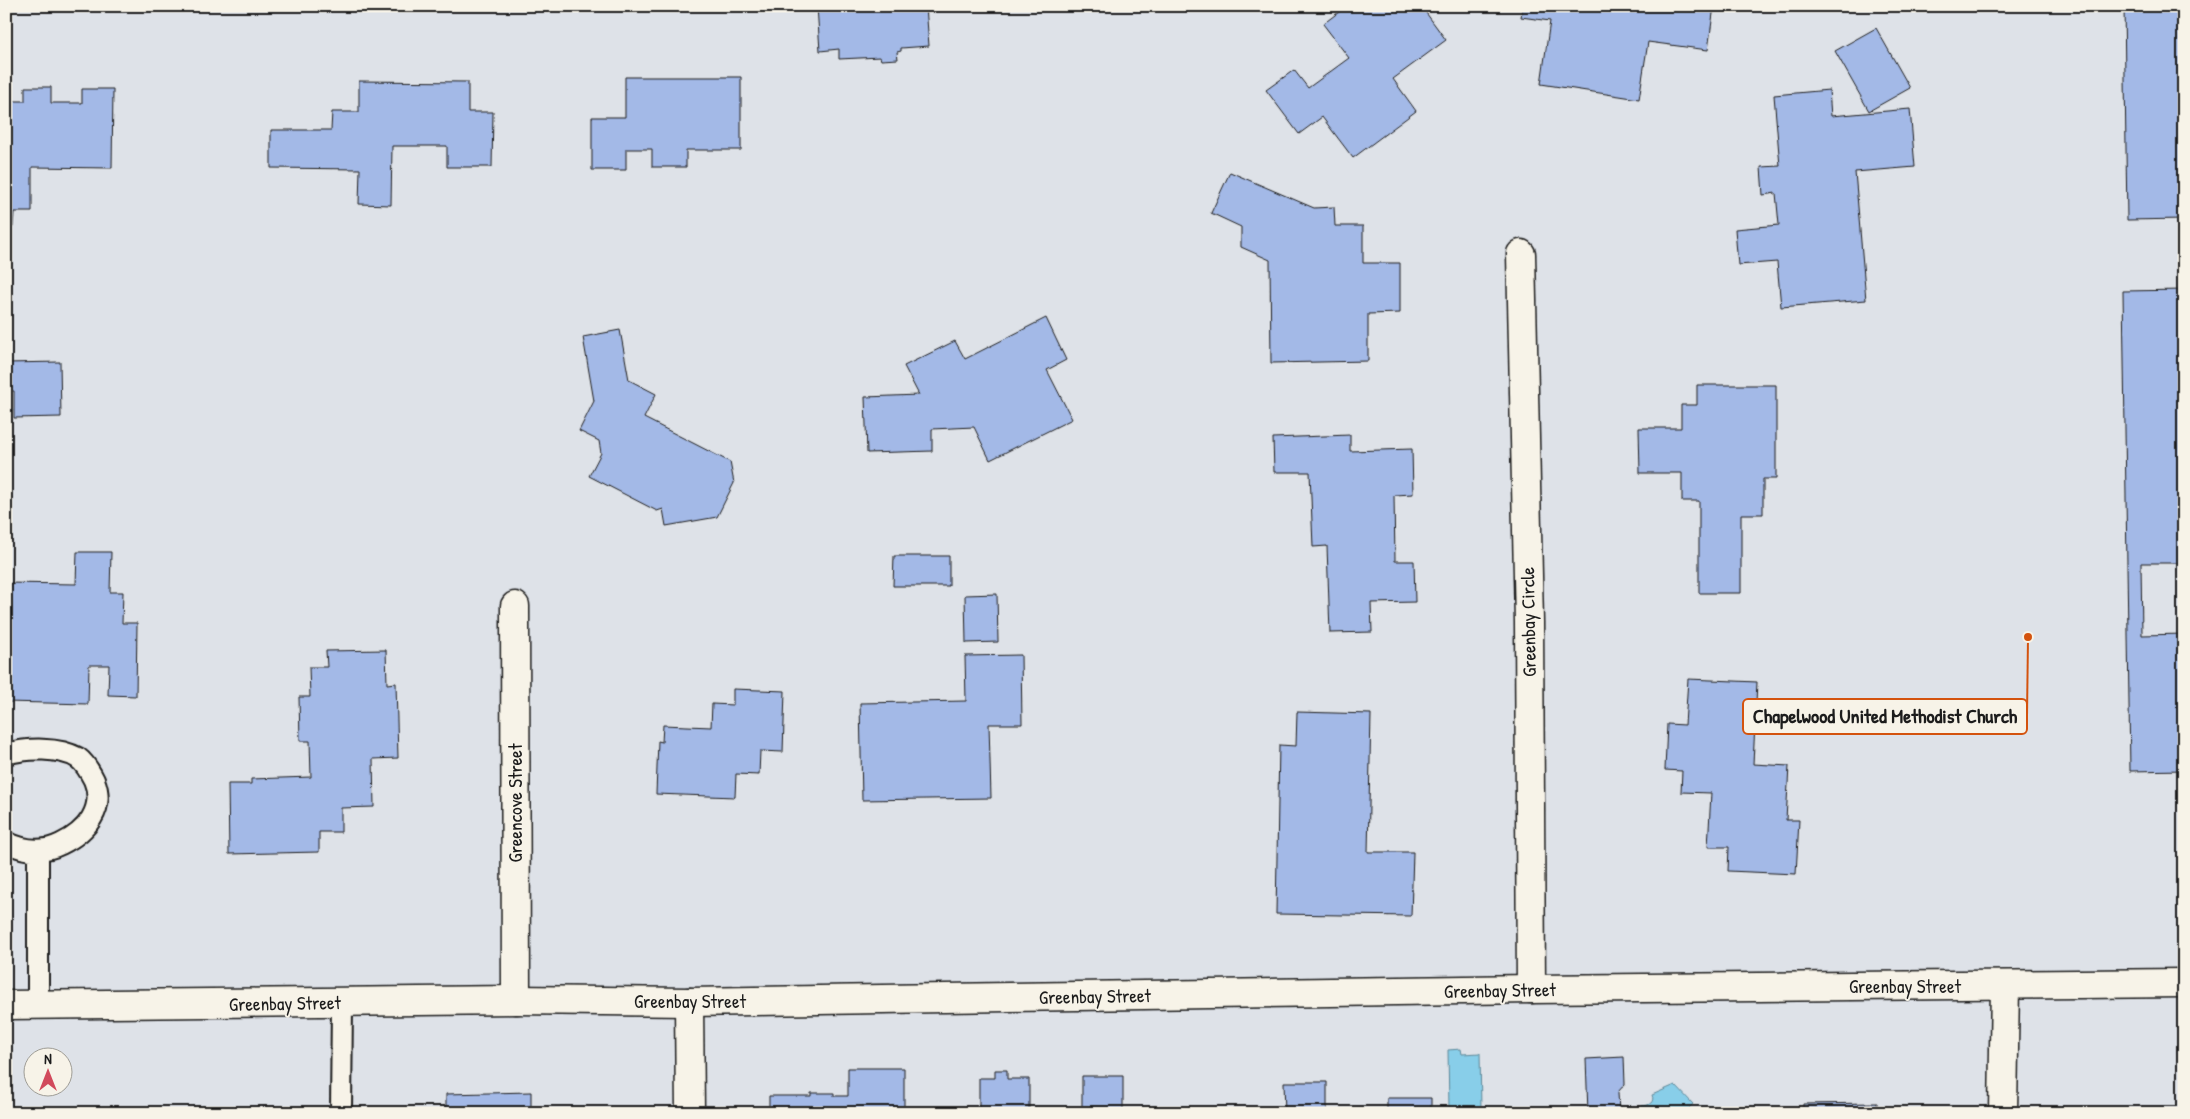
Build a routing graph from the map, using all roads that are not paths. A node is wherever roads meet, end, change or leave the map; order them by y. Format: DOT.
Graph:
graph roads {
  1 [pos="1521,254"];
  2 [pos="515,606"];
  3 [pos="6,754"];
  4 [pos="6,842"];
  5 [pos="38,851"];
  6 [pos="2184,983"];
  7 [pos="2005,984"];
  8 [pos="1530,989"];
  9 [pos="516,1000"];
  10 [pos="342,1002"];
  11 [pos="689,1002"];
  12 [pos="38,1005"];
  13 [pos="6,1006"];
  14 [pos="341,1113"];
  15 [pos="690,1113"];
  16 [pos="2003,1113"];
  1 -- 8 [label="street, Greenbay Circle"];
  2 -- 9 [label="street, Greencove Street"];
  3 -- 5 [label="lane"];
  4 -- 5 [label="lane"];
  5 -- 12 [label="lane"];
  6 -- 7 [label="street, Greenbay Street"];
  7 -- 8 [label="street, Greenbay Street"];
  7 -- 16 [label="street"];
  8 -- 11 [label="street, Greenbay Street"];
  9 -- 10 [label="street, Greenbay Street"];
  9 -- 11 [label="street, Greenbay Street"];
  10 -- 12 [label="street, Greenbay Street"];
  10 -- 14 [label="lane"];
  11 -- 15 [label="street"];
  12 -- 13 [label="street, Greenbay Street"];
}
